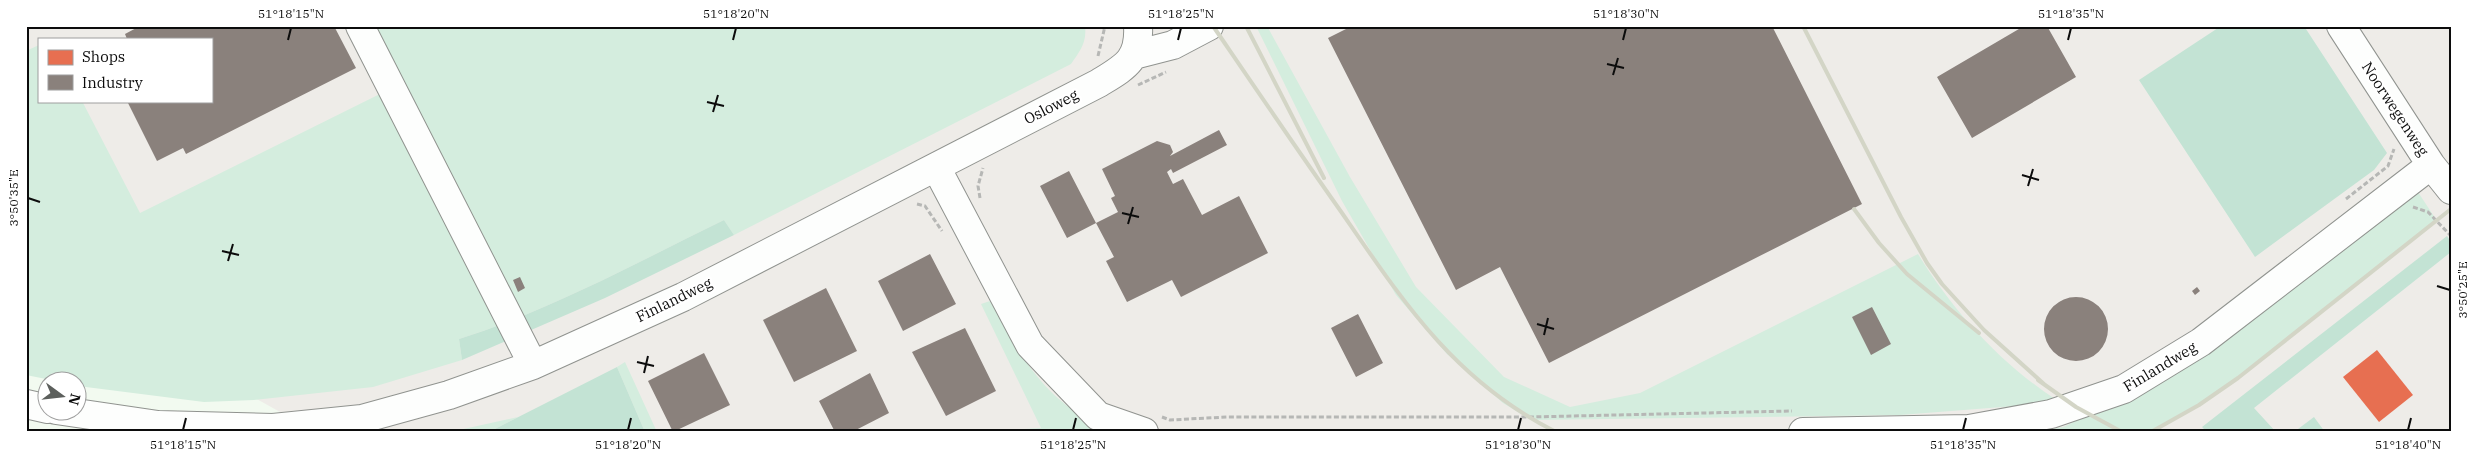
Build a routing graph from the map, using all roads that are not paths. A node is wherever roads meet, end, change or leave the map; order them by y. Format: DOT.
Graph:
graph roads {
  1 [pos="360,26"];
  2 [pos="1138,26"];
  3 [pos="1209,26"];
  4 [pos="2341,26"];
  5 [pos="1134,55"];
  6 [pos="2430,165"];
  7 [pos="936,167"];
  8 [pos="2451,190"];
  9 [pos="533,365"];
  10 [pos="88,415"];
  11 [pos="1801,421"];
  12 [pos="1149,423"];
  1 -- 9 [label="street"];
  2 -- 5 [label="street"];
  3 -- 5 [label="street"];
  4 -- 6 [label="street, Noorwegenweg"];
  5 -- 7 [label="street, Osloweg"];
  6 -- 8 [label="street, Noorwegenweg"];
  6 -- 11 [label="street, Finlandweg"];
  7 -- 9 [label="street, Finlandweg"];
  7 -- 12 [label="street"];
  9 -- 10 [label="street, Finlandweg"];
}
